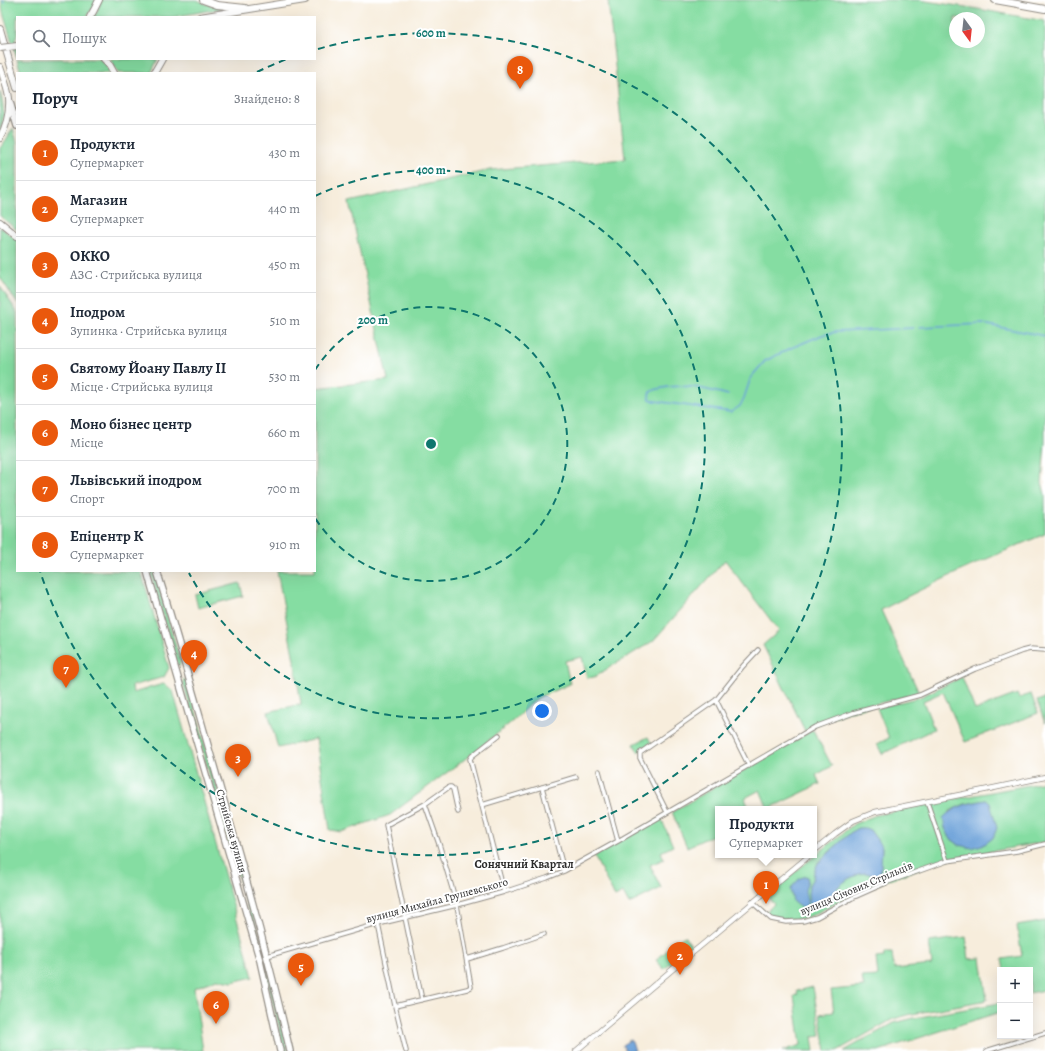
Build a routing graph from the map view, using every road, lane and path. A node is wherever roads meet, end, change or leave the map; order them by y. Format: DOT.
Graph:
graph roads {
  1 [pos="99,0"];
  2 [pos="203,0"];
  3 [pos="305,0"];
  4 [pos="995,0"];
  5 [pos="253,8"];
  6 [pos="1045,9"];
  7 [pos="91,16"];
  8 [pos="213,16"];
  9 [pos="0,29"];
  10 [pos="16,46"];
  11 [pos="0,48"];
  12 [pos="105,60"];
  13 [pos="161,60"];
  14 [pos="0,67"];
  15 [pos="113,72"];
  16 [pos="155,72"];
  17 [pos="16,85"];
  18 [pos="9,98"];
  19 [pos="16,122"];
  20 [pos="0,138"];
  21 [pos="0,222"];
  22 [pos="16,235"];
  23 [pos="147,572"];
  24 [pos="157,572"];
  25 [pos="758,650"];
  26 [pos="1045,650"];
  27 [pos="716,700"];
  28 [pos="499,735"];
  29 [pos="749,766"];
  30 [pos="599,771"];
  31 [pos="576,777"];
  32 [pos="1045,777"];
  33 [pos="542,787"];
  34 [pos="927,802"];
  35 [pos="426,804"];
  36 [pos="482,806"];
  37 [pos="458,812"];
  38 [pos="667,812"];
  39 [pos="618,841"];
  40 [pos="1045,844"];
  41 [pos="817,849"];
  42 [pos="806,858"];
  43 [pos="947,861"];
  44 [pos="564,871"];
  45 [pos="504,892"];
  46 [pos="752,902"];
  47 [pos="457,905"];
  48 [pos="405,918"];
  49 [pos="378,924"];
  50 [pos="544,934"];
  51 [pos="267,956"];
  52 [pos="466,959"];
  53 [pos="422,1000"];
  54 [pos="395,1006"];
  55 [pos="1045,1033"];
  56 [pos="280,1051"];
  57 [pos="290,1051"];
  58 [pos="406,1051"];
  59 [pos="576,1051"];
  60 [pos="986,1051"];
  1 -- 7 [label="highway"];
  2 -- 5 [label="highway"];
  3 -- 5 [label="highway"];
  4 -- 6 [label="highway"];
  5 -- 8 [label="highway"];
  9 -- 17 [label="highway"];
  10 -- 11 [label="highway, bridge"];
  12 -- 15 [label="highway"];
  13 -- 16 [label="highway"];
  14 -- 18 [label="highway"];
  18 -- 19 [label="main road"];
  18 -- 20 [label="highway"];
  21 -- 22 [label="highway"];
  23 -- 56 [label="main road, Стрийська вулиця"];
  24 -- 51 [label="main road, Стрийська вулиця"];
  25 -- 27 [label="street"];
  26 -- 29 [label="street, вулиця Михайла Грушевського"];
  27 -- 29 [label="street"];
  27 -- 38 [label="street"];
  28 -- 36 [label="street"];
  29 -- 38 [label="street, вулиця Михайла Грушевського"];
  30 -- 39 [label="street"];
  31 -- 33 [label="street"];
  32 -- 34 [label="street"];
  33 -- 36 [label="street"];
  33 -- 44 [label="street"];
  34 -- 41 [label="street"];
  34 -- 43 [label="street"];
  35 -- 37 [label="street"];
  35 -- 47 [label="street"];
  35 -- 48 [label="street"];
  36 -- 45 [label="street"];
  38 -- 39 [label="street, вулиця Михайла Грушевського"];
  39 -- 44 [label="street, вулиця Михайла Грушевського"];
  40 -- 43 [label="street, вулиця Січових Стрільців"];
  42 -- 46 [label="street"];
  43 -- 46 [label="street, вулиця Січових Стрільців"];
  44 -- 45 [label="street, вулиця Михайла Грушевського"];
  45 -- 47 [label="street, вулиця Михайла Грушевського"];
  46 -- 59 [label="street"];
  47 -- 48 [label="street, вулиця Михайла Грушевського"];
  47 -- 52 [label="street"];
  48 -- 49 [label="street, вулиця Михайла Грушевського"];
  48 -- 53 [label="street"];
  49 -- 51 [label="street, вулиця Михайла Грушевського"];
  49 -- 54 [label="street"];
  50 -- 52 [label="street"];
  51 -- 57 [label="main road, Стрийська вулиця"];
  52 -- 53 [label="street"];
  53 -- 54 [label="street"];
  54 -- 58 [label="street"];
  55 -- 60 [label="street"];
}
